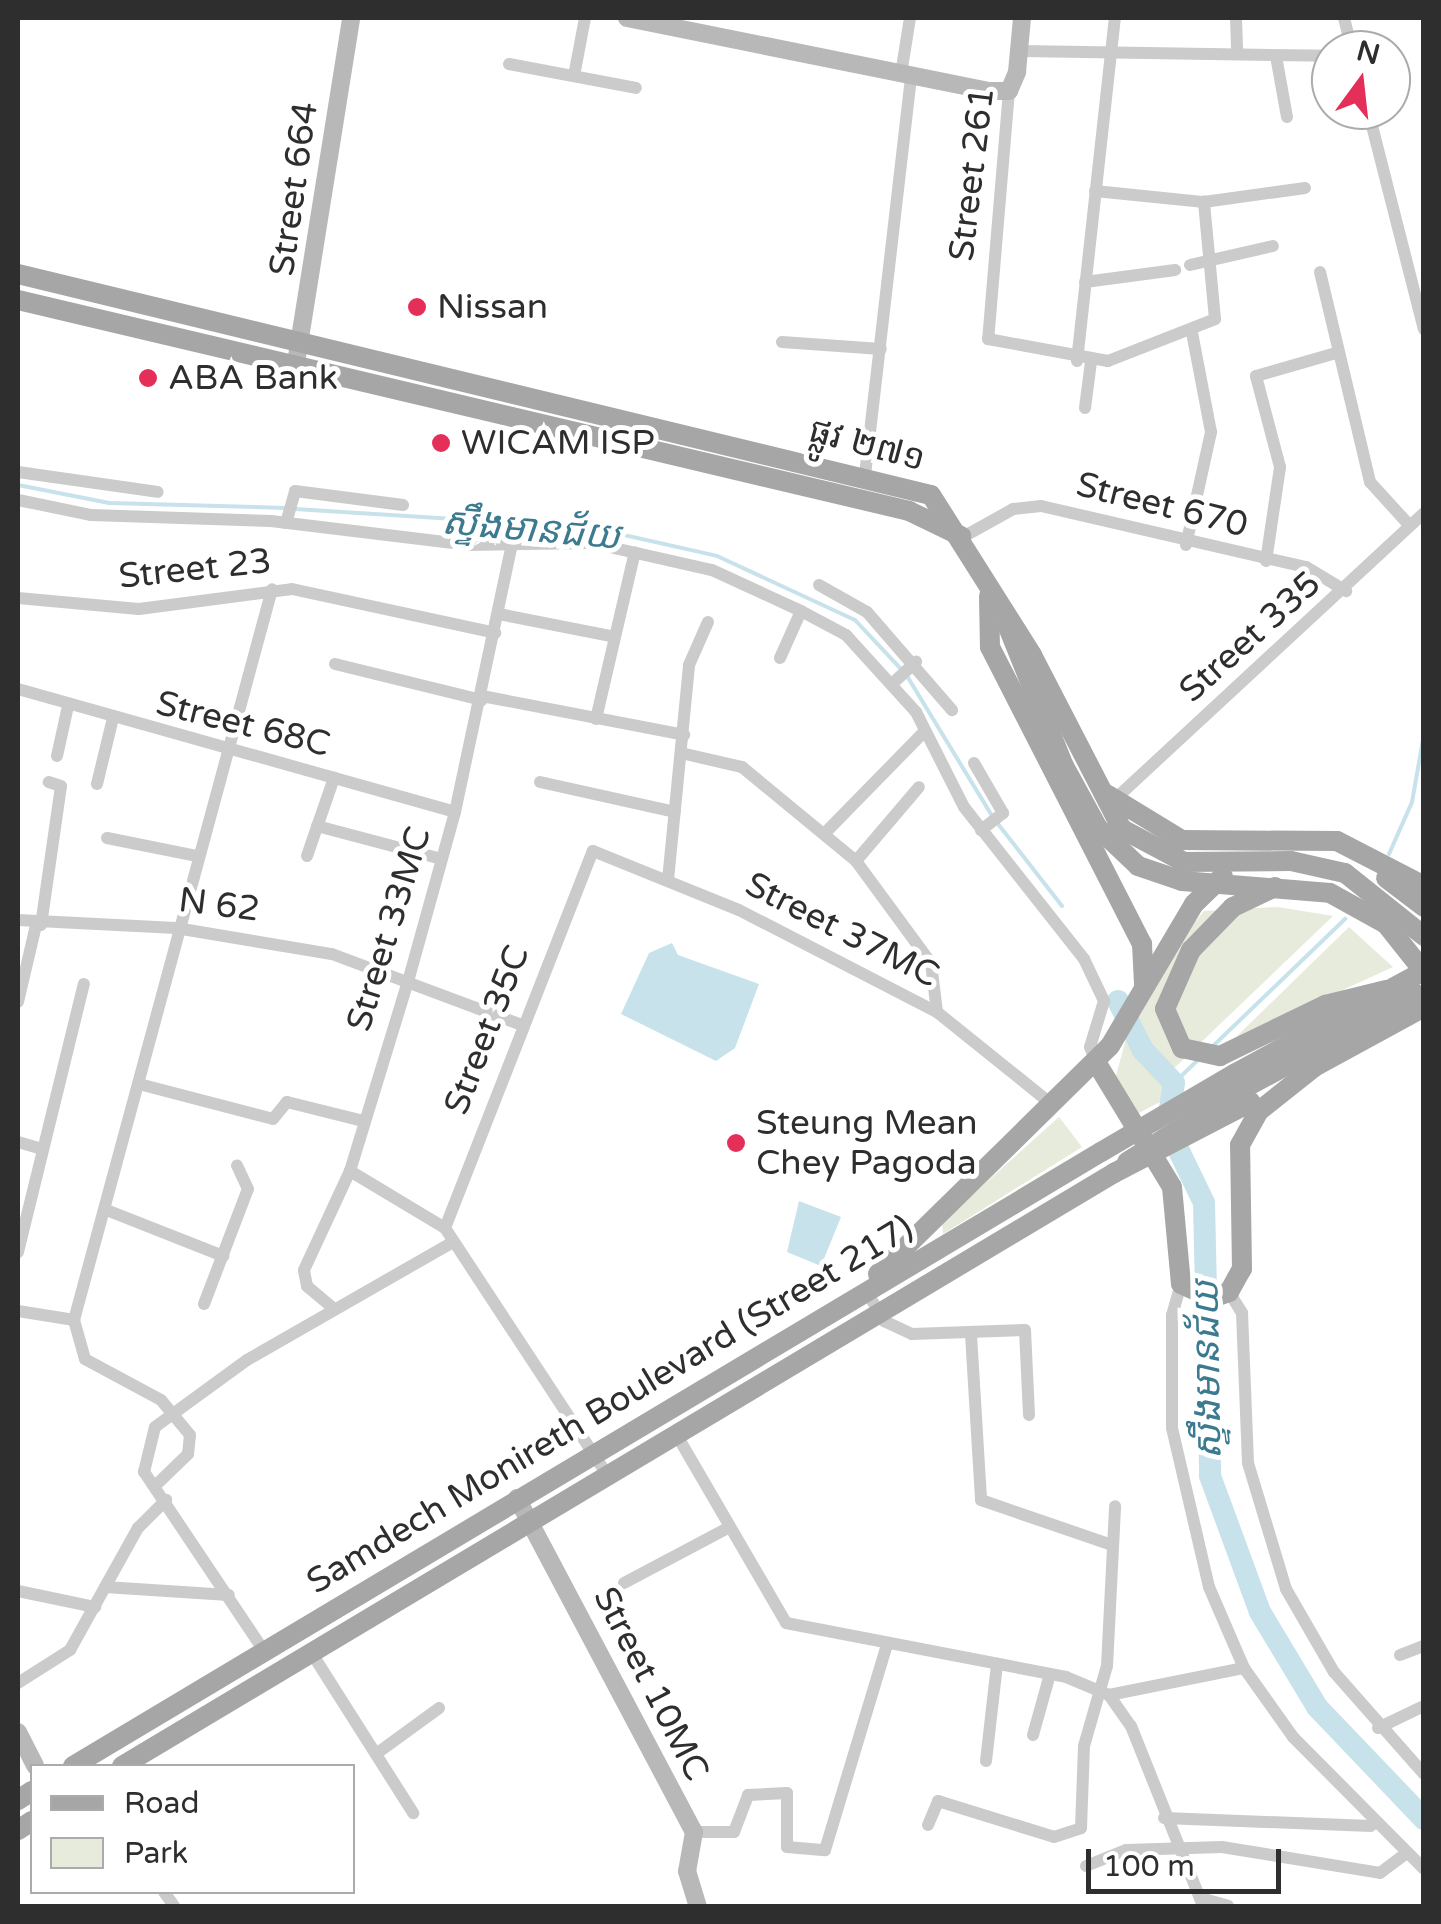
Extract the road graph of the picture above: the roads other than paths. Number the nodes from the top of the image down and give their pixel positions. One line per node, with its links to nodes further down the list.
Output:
1 (351, 18): 34 (street, Street 664)
2 (585, 18): 15 (street)
3 (627, 18): 14 (street)
4 (910, 18): 14 (street)
5 (1022, 18): 8 (street, Street 261)
6 (1115, 18): 10 (street)
7 (1236, 18): 9 (street)
8 (1021, 51): 10 (street); 17 (street, Street 261)
9 (1237, 51): 10 (street); 11 (street)
10 (1112, 56): 21 (street)
11 (1276, 56): 12 (street); 18 (street)
12 (1311, 56)
13 (509, 64): 15 (street)
14 (906, 75): 17 (street); 35 (street)
15 (574, 76): 16 (street)
16 (636, 88)
17 (1009, 90): 37 (street, Street 261)
18 (1287, 117)
19 (1373, 130): 31 (street)
20 (1305, 188): 22 (street)
21 (1095, 190): 22 (street); 29 (street)
22 (1204, 202): 24 (street)
23 (1273, 246): 24 (street)
24 (1213, 262): 25 (street); 32 (street)
25 (1190, 265)
26 (1175, 270): 29 (street)
27 (1320, 272): 36 (street)
28 (18, 274): 34 (main road, ផ្លូវ ២៧១)
29 (1085, 282): 37 (street)
30 (18, 300): 38 (main road, ផ្លូវ ២៧១)
31 (1424, 329)
32 (1192, 332): 37 (street); 51 (street)
33 (782, 342): 35 (street)
34 (301, 344): 38 (street, Street 664); 41 (main road, ផ្លូវ ២៧១)
35 (881, 348): 41 (street)
36 (1339, 352): 48 (street); 53 (street)
37 (1084, 362): 39 (street)
38 (295, 368): 49 (main road, ផ្លូវ ២៧១)
39 (1085, 408)
40 (18, 472): 44 (street)
41 (866, 475): 49 (main road, ផ្លូវ ២៧១)
42 (158, 492): 44 (street)
43 (18, 500): 44 (street)
44 (118, 504): 47 (street)
45 (404, 505): 47 (street)
46 (1424, 513): 48 (street, Street 335)
47 (287, 519): 50 (street)
48 (1410, 526): 57 (street, Street 335)
49 (963, 537): 51 (street, Street 670); 56 (main road)
50 (512, 544): 52 (street); 60 (street, Street 33MC)
51 (1186, 545): 53 (street, Street 670)
52 (635, 552): 59 (street); 64 (street)
53 (1266, 561): 57 (street, Street 670)
54 (818, 585): 67 (street)
55 (272, 588): 58 (street, Street 23); 63 (street, Street 23); 77 (street)
56 (989, 589): 62 (main road); 112 (main road)
57 (1346, 591): 87 (street, Street 335)
58 (18, 598)
59 (800, 611): 65 (street); 68 (street)
60 (499, 614): 63 (street, Street 33MC); 64 (street)
61 (708, 622): 76 (street)
62 (1008, 625): 81 (main road); 101 (main road, bridge)
63 (494, 632): 70 (street, Street 33MC)
64 (610, 636): 73 (street)
65 (780, 658)
66 (335, 664): 70 (street)
67 (913, 665): 68 (street); 72 (street)
68 (895, 681): 75 (street)
69 (18, 690): 71 (street, Street 68C)
70 (482, 698): 73 (street); 88 (street, Street 33MC)
71 (68, 706): 74 (street, Street 68C); 79 (street)
72 (952, 710)
73 (596, 719): 76 (street)
74 (112, 722): 77 (street, Street 68C); 85 (street)
75 (924, 732): 91 (street); 92 (street)
76 (684, 735): 78 (street)
77 (224, 749): 82 (street, Street 68C); 95 (street)
78 (682, 753): 89 (street); 92 (street)
79 (57, 756)
80 (974, 763): 91 (street)
81 (1087, 771): 87 (main road); 94 (main road)
82 (334, 778): 88 (street, Street 68C); 90 (street)
83 (49, 782): 105 (street)
84 (540, 782): 89 (street)
85 (97, 784)
86 (918, 787): 99 (street)
87 (1113, 800): 94 (main road)
88 (456, 812): 98 (street, Street 33MC)
89 (675, 812): 100 (street)
90 (317, 826): 96 (street); 98 (street)
91 (984, 828): 119 (street)
92 (826, 832): 99 (street)
93 (108, 838): 95 (street)
94 (1279, 855): 102 (main road); 103 (main road); 107 (main road); 112 (main road)
95 (196, 856): 106 (street)
96 (306, 856)
97 (588, 856): 100 (street, Street 37MC); 117 (street, Street 35C)
98 (442, 859): 109 (street, Street 33MC)
99 (856, 861): 115 (street)
100 (668, 880): 115 (street, Street 37MC)
101 (1287, 884): 108 (main road, bridge); 111 (main road)
102 (1424, 886)
103 (1424, 907)
104 (18, 920): 105 (street, N 62)
105 (38, 925): 106 (street, N 62); 114 (street)
106 (176, 928): 109 (street, N 62); 121 (street)
107 (1424, 936)
108 (1424, 971): 111 (main road)
109 (408, 978): 117 (street, N 62); 124 (street, Street 33MC)
110 (84, 984): 126 (street)
111 (1386, 990): 122 (main road)
112 (1139, 999): 119 (main road)
113 (1420, 1001): 118 (main road); 122 (main road)
114 (18, 1002)
115 (938, 1012): 123 (street, Street 37MC)
116 (1424, 1024): 118 (main road)
117 (522, 1025): 130 (street, Street 35C)
118 (1389, 1026): 120 (main road)
119 (1103, 1054): 123 (main road); 134 (main road)
120 (1318, 1065): 122 (main road); 136 (main road)
121 (139, 1084): 124 (street); 129 (street)
122 (1243, 1089): 135 (main road, Samdech Monireth Boulevard (Street 217), bridge); 139 (main road, Samdech Monireth Boulevard (Street 217), bridge)
123 (1050, 1102): 135 (main road)
124 (359, 1120): 128 (street, Street 33MC)
125 (18, 1142): 126 (street)
126 (43, 1149): 132 (street)
127 (237, 1165): 133 (street)
128 (350, 1171): 130 (street); 138 (street, Street 33MC)
129 (109, 1212): 133 (street); 141 (street)
130 (445, 1228): 131 (street)
131 (454, 1242): 138 (street); 146 (street)
132 (18, 1252)
133 (222, 1256): 137 (street)
134 (1181, 1284): 136 (main road); 166 (street)
135 (864, 1289): 139 (street); 146 (main road, Samdech Monireth Boulevard (Street 217))
136 (1229, 1292): 172 (street)
137 (204, 1304)
138 (333, 1308): 143 (street)
139 (877, 1310): 142 (street); 145 (main road, Samdech Monireth Boulevard (Street 217))
140 (18, 1311): 141 (street)
141 (74, 1320): 143 (street)
142 (971, 1334): 144 (street); 154 (street)
143 (173, 1410): 148 (street); 148 (street)
144 (1028, 1415)
145 (675, 1432): 147 (main road, Samdech Monireth Boulevard (Street 217)); 153 (street)
146 (593, 1452): 147 (street); 149 (main road, Samdech Monireth Boulevard (Street 217))
147 (606, 1473): 152 (main road, Samdech Monireth Boulevard (Street 217))
148 (156, 1486): 150 (street)
149 (516, 1498): 152 (street, Street 10MC); 162 (main road, Samdech Monireth Boulevard (Street 217))
150 (166, 1500): 156 (street); 158 (street)
151 (1115, 1506): 154 (street)
152 (530, 1520): 163 (main road, Samdech Monireth Boulevard (Street 217)); 185 (street, Street 10MC)
153 (728, 1528): 155 (street); 160 (street)
154 (1109, 1544): 169 (street)
155 (624, 1583)
156 (105, 1587): 158 (street); 159 (street)
157 (18, 1591): 159 (street)
158 (229, 1595): 162 (street)
159 (95, 1607): 168 (street)
160 (887, 1645): 165 (street); 185 (street)
161 (1424, 1646): 164 (street)
162 (264, 1651): 178 (main road, Samdech Monireth Boulevard (Street 217))
163 (311, 1652): 175 (street); 179 (main road, Samdech Monireth Boulevard (Street 217))
164 (1400, 1654)
165 (997, 1664): 167 (street); 176 (street)
166 (1244, 1668): 169 (street); 184 (street)
167 (1050, 1674): 169 (street); 174 (street)
168 (18, 1683)
169 (1104, 1693): 182 (street); 183 (street)
170 (1424, 1706): 172 (street)
171 (439, 1708): 175 (street)
172 (1378, 1728): 180 (street)
173 (18, 1732): 177 (street)
174 (1033, 1735)
175 (376, 1754): 181 (street)
176 (986, 1760)
177 (34, 1764)
178 (83, 1764)
179 (125, 1764)
180 (1424, 1774)
181 (413, 1813)
182 (1164, 1818): 184 (street); 186 (street)
183 (928, 1825)
184 (1371, 1826): 187 (street)
185 (694, 1832): 191 (street, Street 10MC)
186 (1177, 1846): 187 (street); 188 (street); 190 (street)
187 (1405, 1854): 189 (street)
188 (1086, 1866)
189 (1424, 1870)
190 (1203, 1903): 192 (street)
191 (698, 1906)
192 (1228, 1906)

